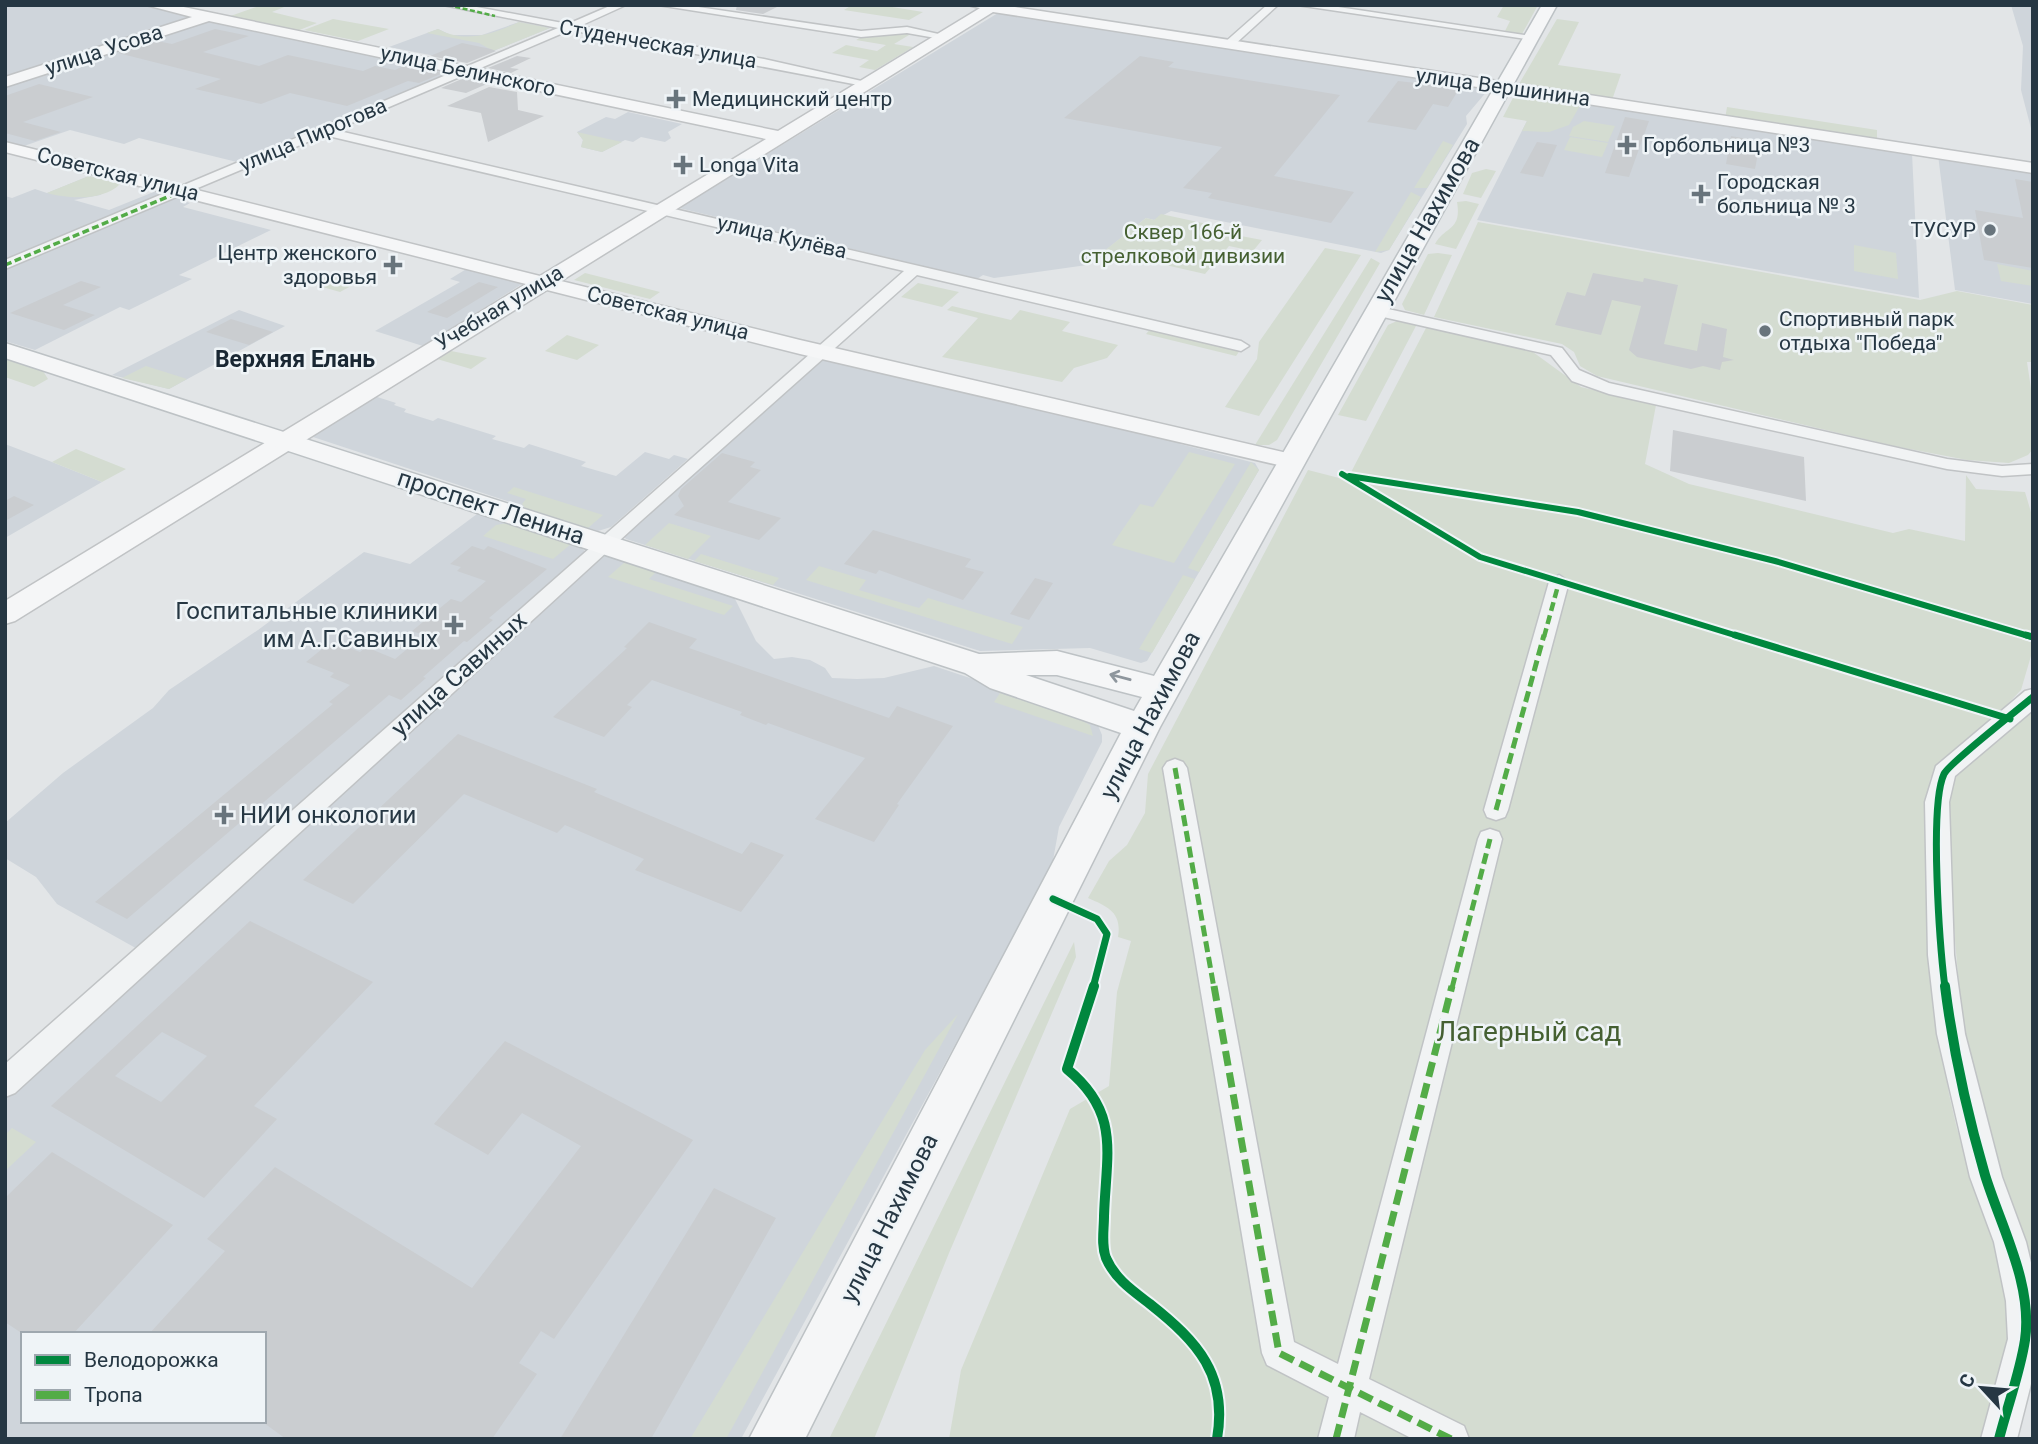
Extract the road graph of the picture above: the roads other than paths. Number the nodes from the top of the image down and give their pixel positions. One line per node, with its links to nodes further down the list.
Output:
1 (153, 5): 11 (street, улица Белинского)
2 (448, 5): 12 (street, Студенческая улица)
3 (621, 5): 12 (street, улица Пирогова)
4 (663, 5): 13 (street)
5 (973, 5): 10 (street, улица Вершинина)
6 (1273, 5): 15 (street)
7 (1302, 5): 14 (street)
8 (1550, 5): 14 (main road, улица Нахимова)
9 (238, 7): 11 (street, улица Усова)
10 (993, 7): 13 (street, Учебная улица); 15 (street, улица Вершинина)
11 (206, 17): 16 (street, улица Белинского); 17 (street, улица Усова)
12 (565, 28): 16 (street, улица Пирогова); 18 (street, Студенческая улица)
13 (947, 37): 18 (street, Учебная улица)
14 (1532, 37): 19 (main road, улица Нахимова)
15 (1228, 45): 19 (street, улица Вершинина)
16 (466, 71): 20 (street, улица Пирогова); 21 (street, улица Белинского)
17 (5, 82)
18 (869, 84): 21 (street, Учебная улица)
19 (1503, 87): 23 (street, улица Вершинина); 29 (main road, улица Нахимова)
20 (323, 131): 24 (street, улица Пирогова); 25 (street, улица Кулёва)
21 (782, 137): 25 (street, Учебная улица)
22 (5, 146): 24 (street, Советская улица)
23 (2033, 168)
24 (184, 190): 26 (street, улица Пирогова); 28 (street, Советская улица)
25 (661, 210): 27 (street, улица Кулёва); 28 (street, Учебная улица)
26 (5, 265)
27 (915, 269): 30 (street, улица Кулёва); 32 (street, улица Савиных)
28 (543, 281): 32 (street, Советская улица); 33 (street, Учебная улица)
29 (1374, 311): 34 (main road, улица Нахимова); 35 (street)
30 (1241, 346)
31 (6, 351): 33 (main road, проспект Ленина)
32 (821, 352): 34 (street, Советская улица); 36 (street, улица Савиных)
33 (285, 440): 36 (main road, проспект Ленина); 38 (street, Учебная улица)
34 (1291, 461): 43 (main road, улица Нахимова)
35 (2033, 469)
36 (604, 543): 39 (main road, проспект Ленина); 47 (street, улица Савиных)
37 (1559, 582): 45 (street)
38 (5, 614)
39 (977, 665): 40 (main road, проспект Ленина); 42 (main road, проспект Ленина)
40 (1077, 666): 42 (main road); 43 (main road, проспект Ленина, one-way to 40)
41 (2033, 697): 52 (street)
42 (1060, 699): 43 (main road, проспект Ленина)
43 (1152, 709): 49 (main road, улица Нахимова)
44 (1175, 768): 48 (street)
45 (1496, 810)
46 (1490, 839): 48 (street)
47 (5, 1083)
48 (1350, 1388): 50 (street); 51 (street)
49 (776, 1439)
50 (1336, 1439)
51 (1451, 1439)
52 (1999, 1439)

